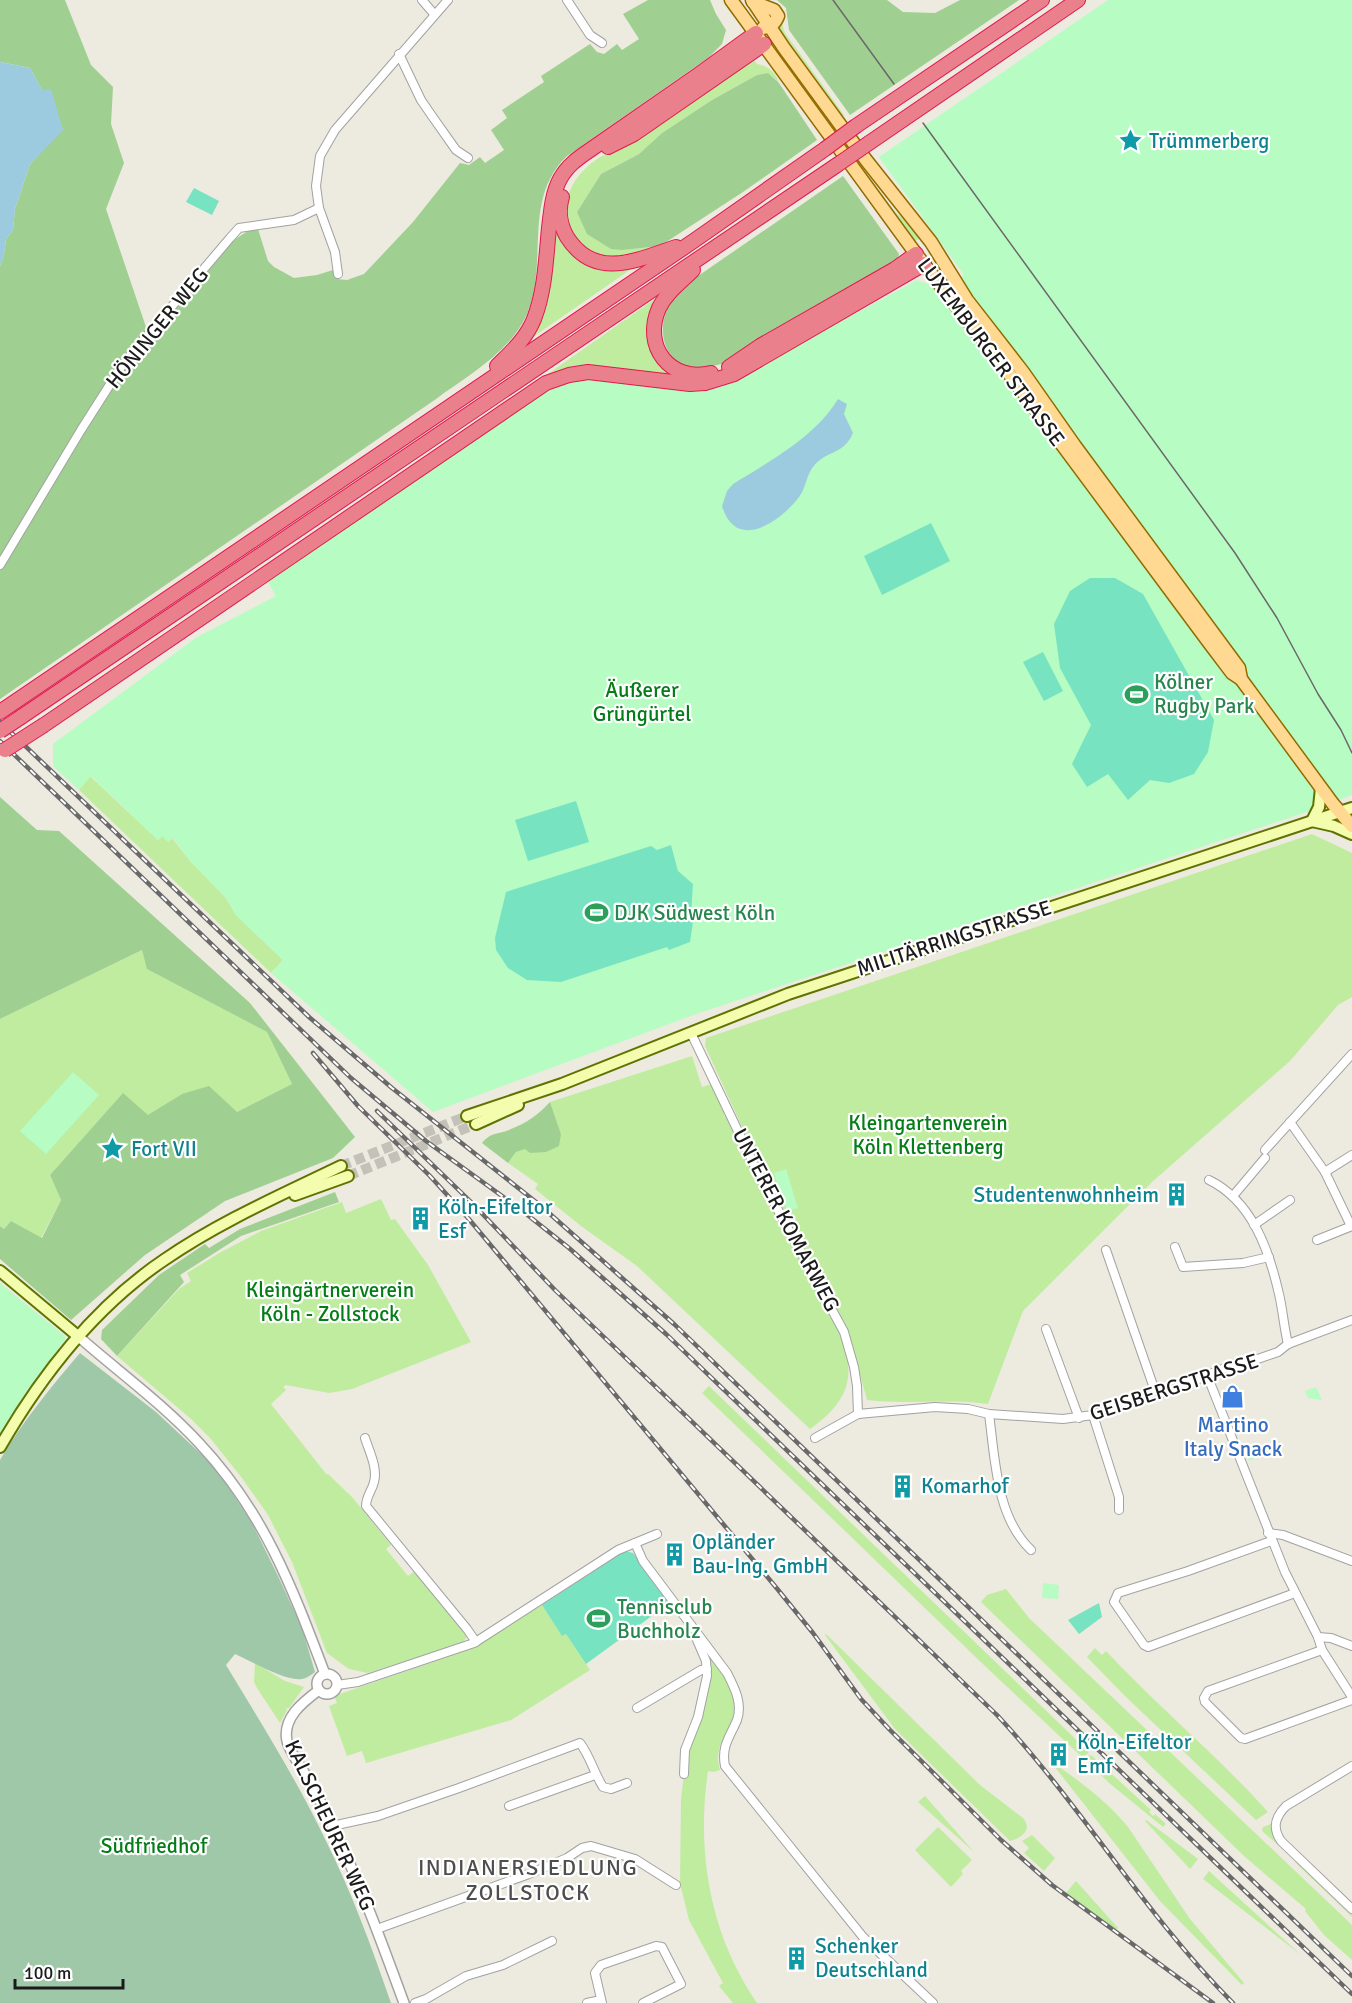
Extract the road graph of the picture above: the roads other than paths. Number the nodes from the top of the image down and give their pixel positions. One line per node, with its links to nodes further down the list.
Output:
1 (422, 0): 8 (street)
2 (448, 0): 8 (street)
3 (567, 0): 10 (street)
4 (731, 0): 9 (main road, LUXEMBURGER STRASSE)
5 (1042, 0): 14 (highway, bridge)
6 (1078, 0): 15 (highway, bridge)
7 (752, 1): 9 (main road, LUXEMBURGER STRASSE)
8 (434, 14): 11 (street)
9 (765, 35): 14 (highway); 16 (main road, LUXEMBURGER STRASSE); 17 (main road, LUXEMBURGER STRASSE); 20 (highway)
10 (602, 43)
11 (399, 54): 12 (street); 13 (street)
12 (468, 158)
13 (319, 208): 19 (street); 22 (street, HÖNINGER WEG)
14 (695, 240): 20 (highway)
15 (723, 242): 17 (highway); 21 (highway)
16 (931, 242): 17 (main road); 18 (main road, LUXEMBURGER STRASSE)
17 (923, 258): 18 (main road); 23 (highway); 24 (main road, LUXEMBURGER STRASSE)
18 (945, 266): 24 (main road, LUXEMBURGER STRASSE)
19 (338, 274)
20 (474, 389): 25 (highway)
21 (356, 491): 23 (highway); 26 (highway, bridge)
22 (0, 565)
23 (240, 591): 27 (highway, bridge)
24 (1241, 679): 28 (main road, LUXEMBURGER STRASSE)
25 (0, 712)
26 (0, 731)
27 (2, 753)
28 (1321, 788): 30 (main road, LUXEMBURGER STRASSE); 31 (main road)
29 (1352, 808): 30 (main road, MILITÄRRINGSTRASSE)
30 (1339, 812): 31 (main road, MILITÄRRINGSTRASSE); 32 (main road, LUXEMBURGER STRASSE)
31 (1312, 821): 33 (main road); 34 (main road, MILITÄRRINGSTRASSE)
32 (1352, 826)
33 (1352, 834)
34 (691, 1034): 36 (main road, MILITÄRRINGSTRASSE); 62 (street, UNTERER KOMARWEG)
35 (1352, 1054): 38 (street)
36 (562, 1084): 37 (main road, MILITÄRRINGSTRASSE); 39 (main road, MILITÄRRINGSTRASSE)
37 (466, 1116)
38 (1290, 1122): 42 (street); 45 (street)
39 (476, 1124)
40 (1352, 1155): 42 (street)
41 (340, 1166): 47 (main road)
42 (1325, 1172): 49 (street)
43 (348, 1176): 47 (main road)
44 (1209, 1180): 45 (street)
45 (1233, 1196): 48 (street)
46 (1290, 1200): 48 (street)
47 (238, 1216): 58 (main road)
48 (1254, 1225): 53 (street)
49 (1351, 1226): 50 (street)
50 (1317, 1240)
51 (1175, 1247): 53 (street)
52 (1106, 1250): 61 (street)
53 (1269, 1257): 59 (street)
54 (0, 1270): 58 (main road)
55 (1350, 1321): 57 (street); 59 (street, GEISBERGSTRASSE)
56 (1046, 1329): 65 (street)
57 (1352, 1331)
58 (79, 1337): 68 (main road); 82 (street)
59 (1288, 1344): 60 (street, GEISBERGSTRASSE)
60 (1207, 1375): 61 (street, GEISBERGSTRASSE); 71 (street)
61 (1155, 1391): 64 (street, GEISBERGSTRASSE)
62 (858, 1414): 63 (street, GEISBERGSTRASSE); 67 (street)
63 (990, 1414): 65 (street, GEISBERGSTRASSE); 73 (street)
64 (1093, 1415): 65 (street, GEISBERGSTRASSE); 69 (street)
65 (1079, 1418)
66 (365, 1438): 78 (street)
67 (815, 1438)
68 (0, 1447)
69 (1119, 1510)
70 (657, 1534): 72 (street)
71 (1270, 1537): 74 (street); 75 (street); 75 (street)
72 (634, 1543): 76 (street); 78 (street)
73 (1031, 1550)
74 (1352, 1561)
75 (1295, 1593): 77 (street)
76 (699, 1637): 81 (street); 102 (street)
77 (1318, 1637): 79 (street); 80 (street)
78 (476, 1642): 83 (street)
79 (1352, 1646)
80 (1322, 1650): 85 (street); 85 (street)
81 (707, 1669): 86 (street); 88 (street)
82 (325, 1674): 83 (street); 84 (street)
83 (338, 1685): 84 (street)
84 (319, 1690): 92 (street, KALSCHEURER WEG)
85 (1352, 1699)
86 (637, 1708)
87 (1352, 1766): 94 (street)
88 (684, 1774)
89 (595, 1775): 90 (street); 91 (street); 92 (street)
90 (627, 1783)
91 (509, 1806)
92 (332, 1826): 95 (street, KALSCHEURER WEG)
93 (676, 1885): 95 (street)
94 (1352, 1909)
95 (377, 1929): 98 (street, KALSCHEURER WEG)
96 (552, 1941): 99 (street)
97 (602, 2001): 100 (street); 101 (street)
98 (404, 2003)
99 (415, 2003)
100 (587, 2003)
101 (643, 2003)
102 (933, 2003)

